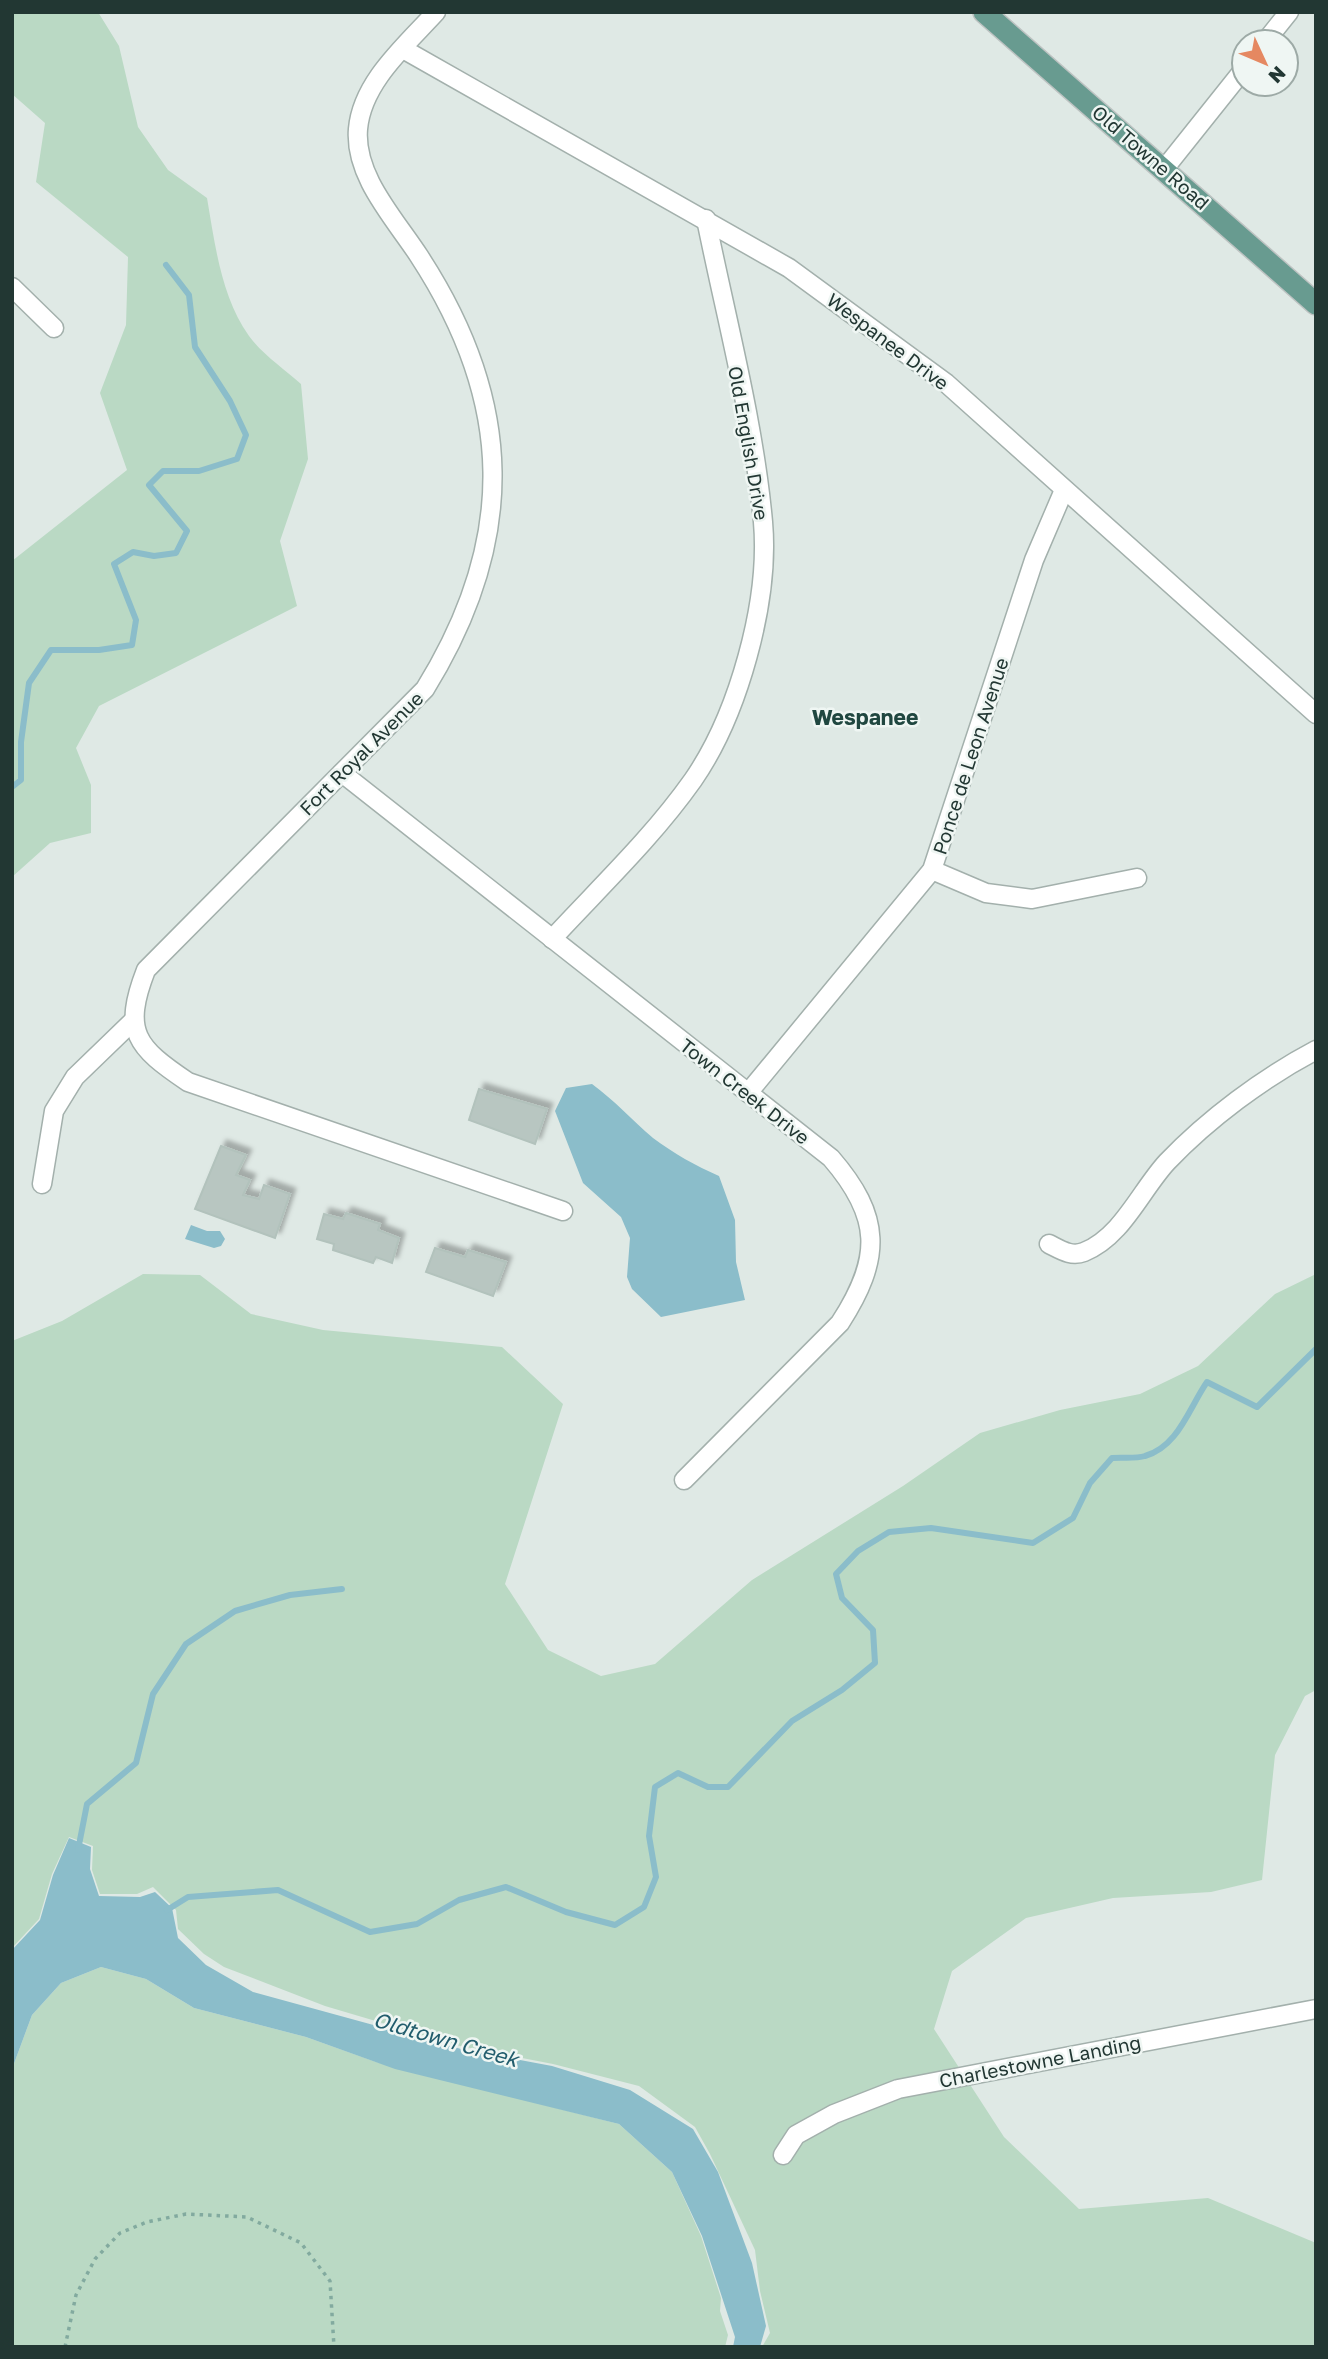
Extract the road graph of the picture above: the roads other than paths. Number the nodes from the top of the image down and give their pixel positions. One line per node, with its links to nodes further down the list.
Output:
1 (436, 12): 5 (street, Fort Royal Avenue)
2 (984, 12): 7 (main road, Old Towne Road)
3 (1289, 12): 4 (street)
4 (1276, 28)
5 (403, 49): 8 (street, Wespanee Drive); 14 (street, Fort Royal Avenue)
6 (1230, 87): 7 (street)
7 (1165, 168): 10 (main road, Old Towne Road)
8 (706, 219): 12 (street, Wespanee Drive); 17 (street, Old English Drive)
9 (12, 287): 11 (street)
10 (1316, 304)
11 (54, 328)
12 (1064, 490): 13 (street, Wespanee Drive); 15 (street, Ponce de Leon Avenue)
13 (1316, 714)
14 (342, 773): 17 (street, Town Creek Drive); 18 (street, Fort Royal Avenue)
15 (932, 870): 16 (street); 20 (street, Ponce de Leon Avenue)
16 (1137, 878)
17 (552, 939): 20 (street, Town Creek Drive)
18 (134, 1020): 21 (street); 22 (street)
19 (1316, 1050): 23 (street)
20 (748, 1093): 24 (street, Town Creek Drive)
21 (41, 1184)
22 (563, 1211)
23 (1049, 1244)
24 (684, 1480)
25 (1316, 2009): 26 (street, Charlestowne Landing)
26 (783, 2155)

